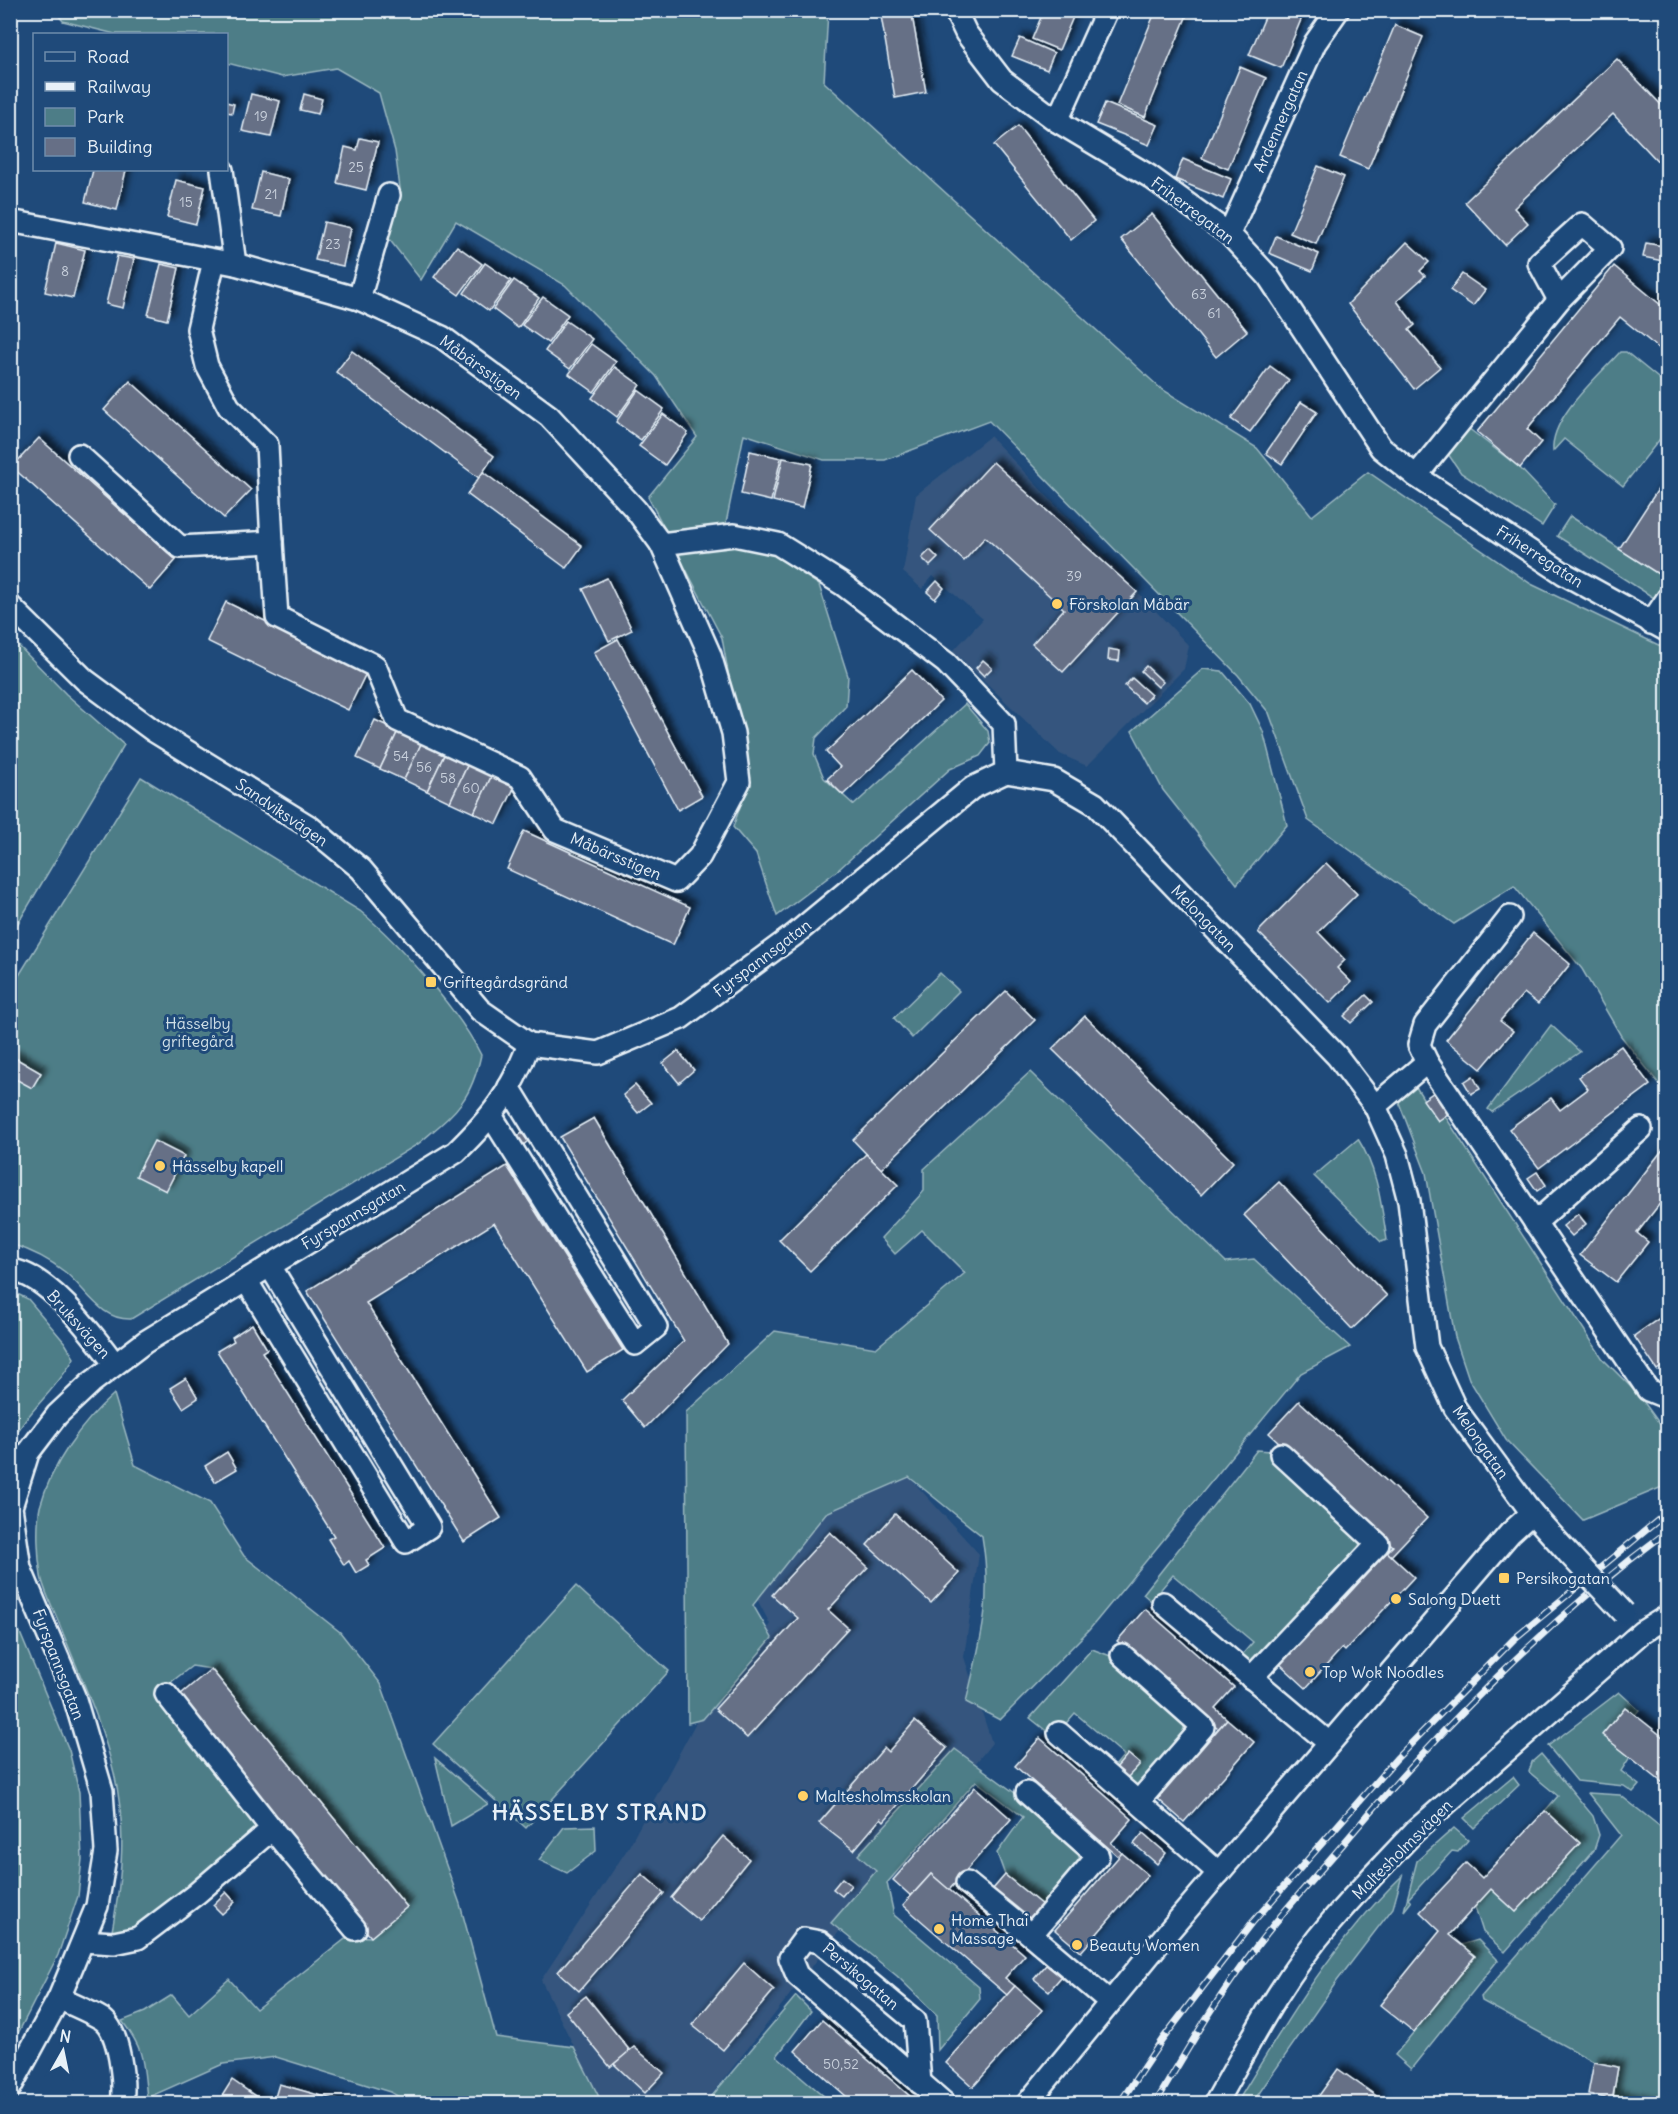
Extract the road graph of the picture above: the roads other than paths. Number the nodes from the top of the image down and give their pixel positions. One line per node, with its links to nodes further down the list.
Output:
1 (955, 10): 4 (street, Friherregatan)
2 (1107, 10): 4 (street)
3 (1338, 10): 8 (street, Ardennergatan)
4 (1058, 120): 8 (street, Friherregatan)
5 (222, 171): 9 (street)
6 (390, 195): 10 (street)
7 (10, 221): 9 (street, Måbärsstigen)
8 (1229, 234): 13 (street, Friherregatan)
9 (225, 262): 10 (street, Måbärsstigen); 14 (street, Måbärsstigen)
10 (359, 299): 15 (street, Måbärsstigen)
11 (1559, 300): 13 (street)
12 (79, 455): 14 (street)
13 (1416, 476): 18 (street, Friherregatan)
14 (273, 542): 15 (street, Måbärsstigen)
15 (661, 544): 19 (street)
16 (1668, 598): 18 (street)
17 (10, 606): 21 (street, Sandviksvägen)
18 (1659, 627)
19 (1006, 772): 21 (street, Fyrspannsgatan); 24 (street, Melongatan)
20 (1510, 917): 22 (street)
21 (529, 1044): 23 (street, Fyrspannsgatan)
22 (1427, 1062): 24 (street); 27 (street)
23 (509, 1088): 25 (street, Fyrspannsgatan); 25 (street)
24 (1375, 1106): 34 (street, Melongatan)
25 (492, 1117): 28 (street, Fyrspannsgatan)
26 (1641, 1130): 27 (street)
27 (1535, 1223): 32 (street)
28 (270, 1266): 30 (street, Fyrspannsgatan); 30 (street)
29 (10, 1270): 31 (street, Bruksvägen)
30 (246, 1280): 31 (street, Fyrspannsgatan)
31 (114, 1363): 50 (street, Fyrspannsgatan)
32 (1668, 1398)
33 (1281, 1454): 39 (street)
34 (1532, 1513): 37 (street, Melongatan, bridge); 42 (street)
35 (1163, 1603): 39 (street)
36 (1668, 1616): 37 (street, Maltesholmsvägen)
37 (1642, 1632): 58 (street, Maltesholmsvägen)
38 (1122, 1655): 44 (street)
39 (1251, 1678): 42 (street)
40 (166, 1694): 45 (street)
41 (1059, 1733): 44 (street)
42 (1329, 1743): 46 (street)
43 (1027, 1793): 49 (street)
44 (1138, 1802): 46 (street)
45 (272, 1829): 48 (street); 50 (street)
46 (1219, 1873): 52 (street)
47 (967, 1883): 49 (street)
48 (355, 1929)
49 (1031, 1935): 52 (street)
50 (83, 1941): 51 (street, Fyrspannsgatan)
51 (59, 1998): 54 (street, Fyrspannsgatan); 55 (street)
52 (1110, 2002): 57 (street)
53 (920, 2083): 53 (street, Persikogatan); 56 (street, Persikogatan)
54 (10, 2088)
55 (122, 2103)
56 (945, 2103)
57 (1027, 2103)
58 (1215, 2103)

